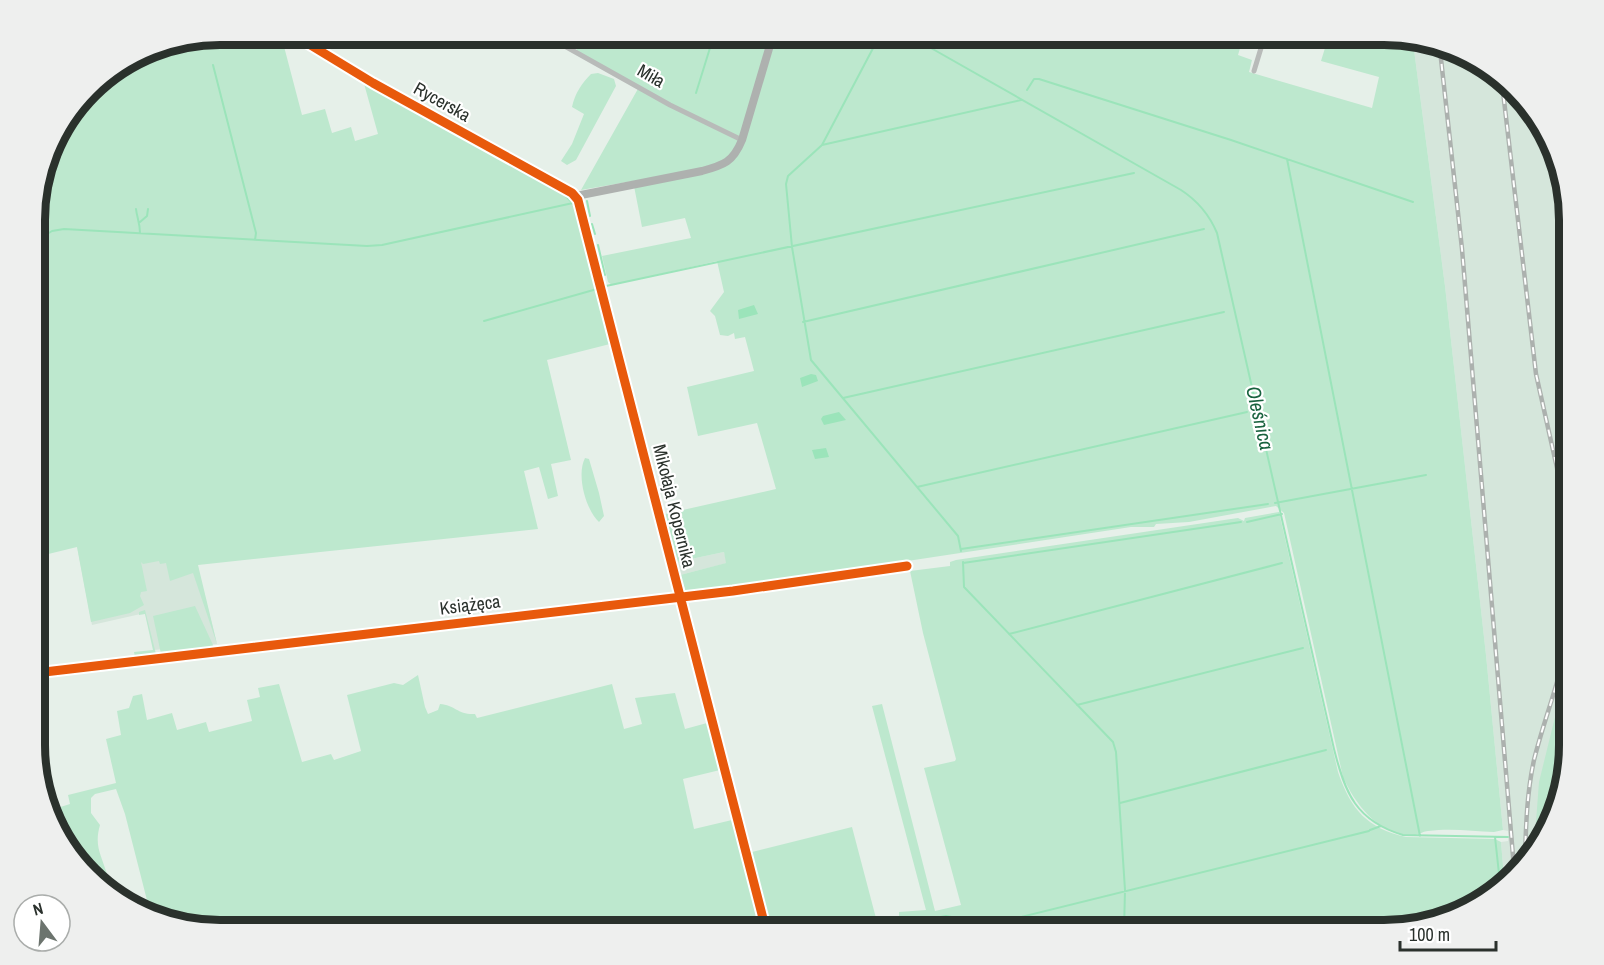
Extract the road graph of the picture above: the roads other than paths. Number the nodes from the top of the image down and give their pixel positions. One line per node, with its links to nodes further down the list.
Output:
1 (312, 45): 7 (street, Rycerska)
2 (564, 45): 6 (street, Miła)
3 (770, 45): 6 (street)
4 (1262, 45): 5 (street)
5 (1254, 71)
6 (742, 141): 7 (street)
7 (576, 196): 9 (street, Mikołaja Kopernika)
8 (907, 566): 9 (street, Książęca)
9 (681, 597): 10 (street, Książęca); 11 (street, Mikołaja Kopernika)
10 (45, 672)
11 (763, 920)

